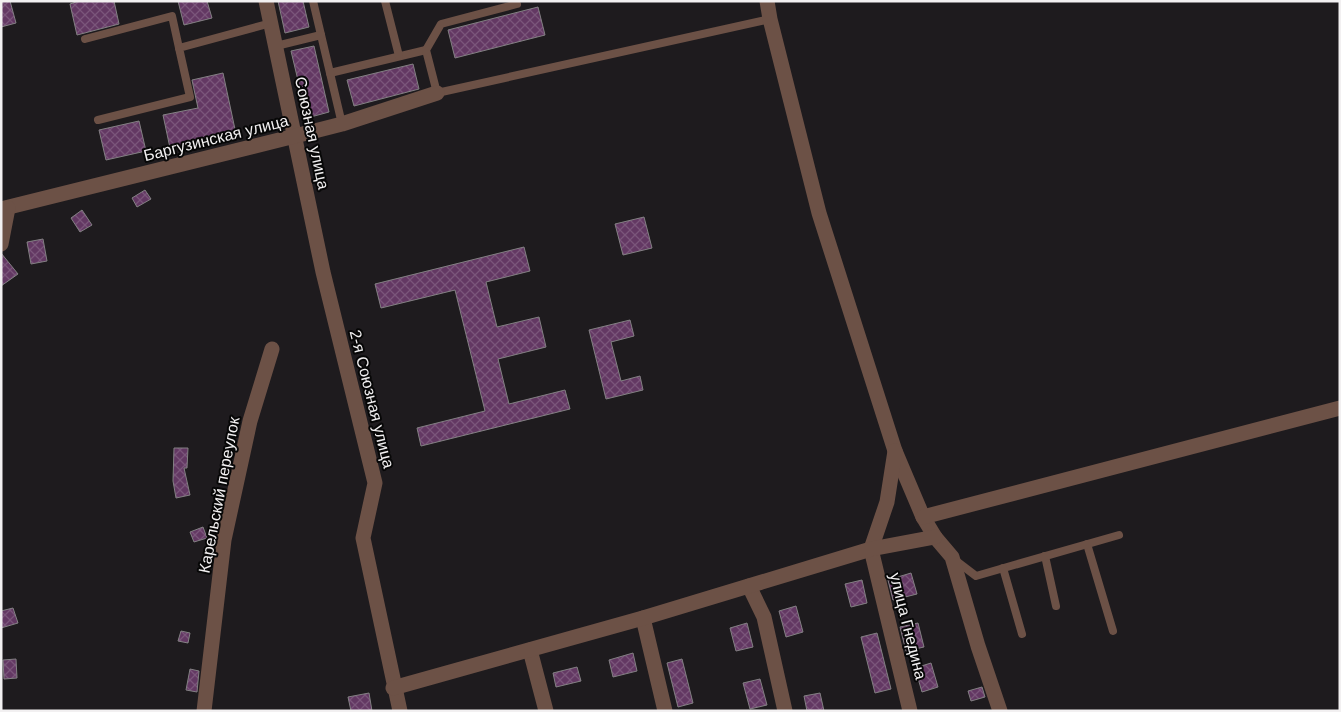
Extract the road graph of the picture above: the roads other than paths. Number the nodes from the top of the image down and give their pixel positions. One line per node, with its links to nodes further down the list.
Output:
1 (266, 1): 7 (street, Союзная улица)
2 (313, 1): 8 (lane)
3 (385, 1): 13 (lane)
4 (767, 1): 6 (street)
5 (517, 4): 12 (lane)
6 (770, 19): 15 (lane); 24 (street)
7 (271, 23): 10 (street, Союзная улица); 11 (lane)
8 (321, 35): 10 (lane); 14 (lane)
9 (85, 39): 11 (lane)
10 (276, 46): 18 (street, Союзная улица)
11 (180, 48): 16 (lane)
12 (426, 50): 13 (lane); 15 (lane)
13 (399, 56): 14 (lane)
14 (330, 73): 17 (lane)
15 (437, 93): 17 (street, Баргузинская улица)
16 (98, 120)
17 (342, 124): 18 (street, Баргузинская улица)
18 (295, 136): 19 (street, Баргузинская улица); 21 (street, Союзная улица)
19 (4, 208): 20 (street)
20 (1, 244)
21 (323, 272): 39 (street, 2-я Союзная улица)
22 (272, 349): 40 (street, Карельский переулок)
23 (1340, 408): 25 (street)
24 (895, 451): 25 (street); 29 (street)
25 (923, 517): 27 (street)
26 (1119, 535): 28 (lane)
27 (935, 538): 29 (street); 31 (street)
28 (1087, 544): 30 (lane); 36 (lane)
29 (871, 549): 33 (street); 45 (street, улица Гнедина)
30 (1045, 556): 32 (lane); 34 (lane)
31 (952, 557): 32 (lane); 46 (street)
32 (1003, 568): 37 (lane)
33 (749, 586): 35 (street); 44 (street)
34 (1056, 606)
35 (643, 618): 38 (street); 43 (street)
36 (1113, 631)
37 (1022, 634)
38 (530, 650): 39 (street); 42 (street)
39 (394, 688): 41 (street, 2-я Союзная улица)
40 (204, 711)
41 (400, 711)
42 (546, 711)
43 (665, 711)
44 (785, 711)
45 (910, 711)
46 (1000, 711)

